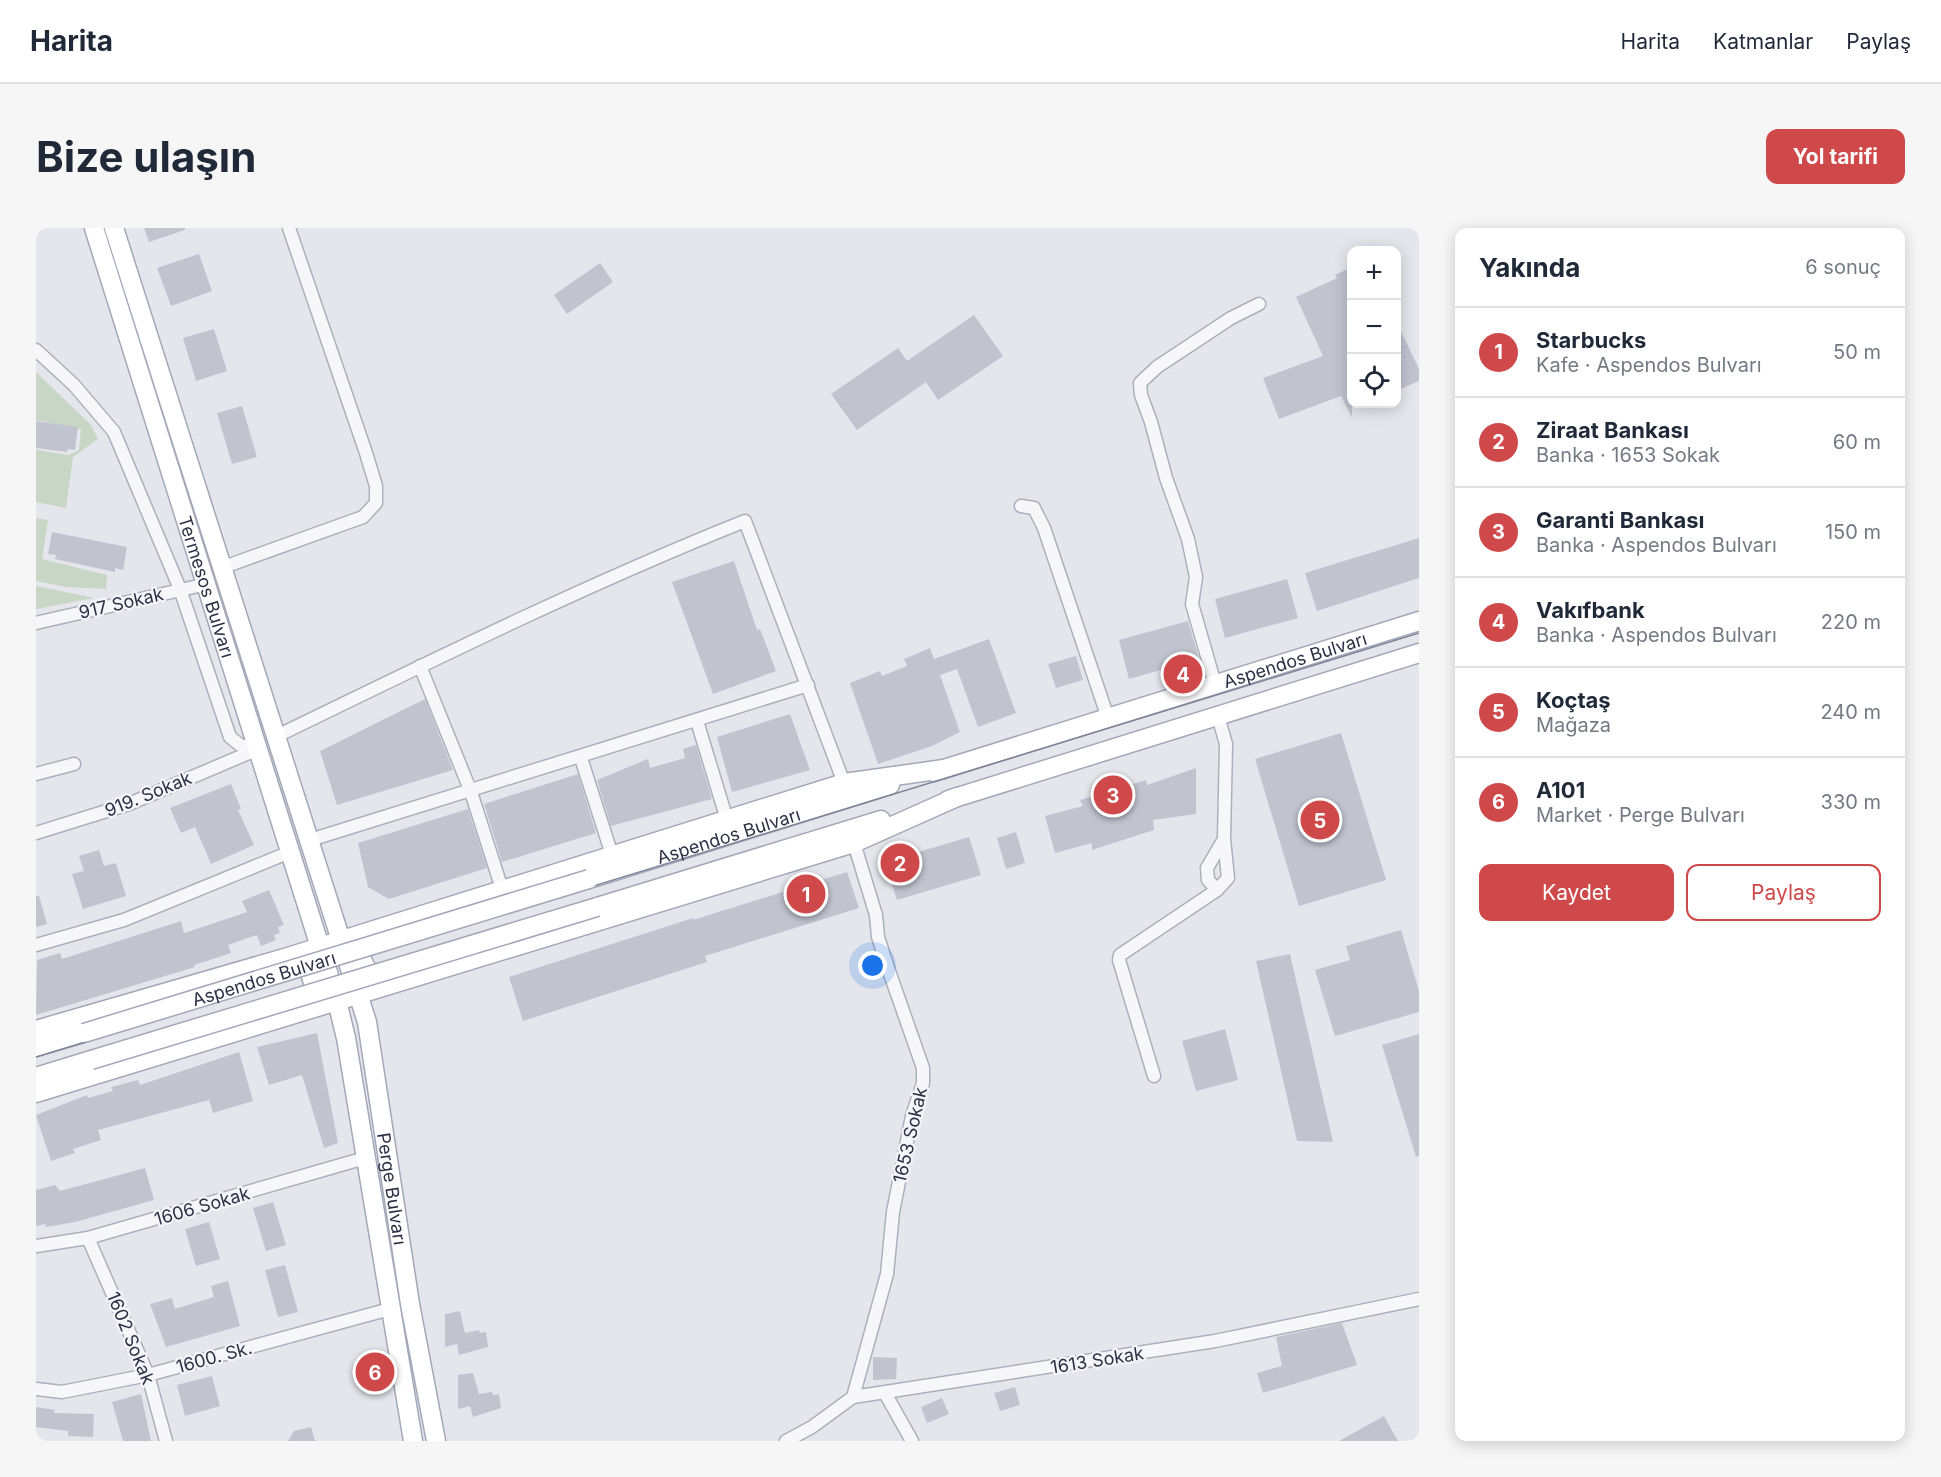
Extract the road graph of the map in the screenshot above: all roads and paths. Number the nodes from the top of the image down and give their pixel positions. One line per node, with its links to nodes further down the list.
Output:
1 (94, 228): 8 (main road, Termesos Bulvarı)
2 (114, 228): 7 (main road, Termesos Bulvarı)
3 (289, 228): 7 (street)
4 (1259, 304): 14 (street)
5 (36, 350): 9 (street)
6 (1021, 507): 17 (street)
7 (224, 567): 19 (main road, Termesos Bulvarı)
8 (207, 584): 9 (street, 917 Sokak); 20 (main road, Termesos Bulvarı)
9 (180, 589): 11 (street, 917 Sokak); 20 (street)
10 (1419, 621): 14 (main road, Aspendos Bulvarı)
11 (36, 623)
12 (1419, 653): 16 (main road, Aspendos Bulvarı)
13 (420, 666): 15 (street); 19 (street); 26 (street)
14 (1215, 684): 17 (main road, Aspendos Bulvarı)
15 (808, 685): 18 (street); 25 (street)
16 (1218, 716): 27 (main road, Aspendos Bulvarı); 30 (street)
17 (1108, 718): 23 (main road, Aspendos Bulvarı)
18 (697, 721): 21 (street); 28 (street)
19 (277, 736): 31 (main road, Termesos Bulvarı)
20 (258, 749): 29 (street, 919. Sokak); 33 (main road, Termesos Bulvarı)
21 (581, 758): 26 (street); 34 (street)
22 (74, 764): 24 (street)
23 (944, 769): 25 (main road); 47 (main road, Aspendos Bulvarı, bridge)
24 (36, 774)
25 (844, 783): 28 (main road)
26 (471, 792): 31 (street); 35 (street)
27 (957, 797): 32 (main road); 49 (main road, Aspendos Bulvarı, bridge)
28 (727, 820): 34 (main road)
29 (36, 833)
30 (1224, 839): 36 (street); 36 (street)
31 (310, 840): 38 (main road, Termesos Bulvarı)
32 (854, 843): 42 (main road); 59 (street, 1653 Sokak)
33 (290, 852): 39 (street); 40 (main road, Termesos Bulvarı)
34 (612, 855): 35 (main road)
35 (502, 889): 37 (main road)
36 (1217, 890): 48 (street)
37 (372, 929): 38 (main road); 42 (main road)
38 (342, 939): 40 (main road); 43 (main road, Perge Bulvarı)
39 (36, 945)
40 (320, 946): 41 (main road); 44 (main road, Perge Bulvarı)
41 (288, 957): 45 (main road); 46 (main road)
42 (394, 984): 43 (main road)
43 (359, 994): 44 (main road); 62 (main road, Perge Bulvarı)
44 (337, 1001): 45 (main road); 51 (main road, Perge Bulvarı)
45 (300, 1013): 50 (main road)
46 (36, 1030)
47 (36, 1047)
48 (1154, 1076)
49 (36, 1077)
50 (36, 1093)
51 (365, 1158): 52 (street, 1606 Sokak); 55 (main road, Perge Bulvarı)
52 (88, 1238): 53 (street, 1606 Sokak); 56 (street, 1602 Sokak)
53 (36, 1246)
54 (1419, 1299): 58 (street, 1613 Sokak)
55 (390, 1309): 56 (street, 1600. Sk.); 61 (main road, Perge Bulvarı)
56 (148, 1375): 57 (street, 1600. Sk.); 60 (street, 1602 Sokak)
57 (36, 1389)
58 (885, 1393): 59 (street, 1613 Sokak); 64 (street)
59 (853, 1397): 63 (street, 1613 Sokak)
60 (166, 1441)
61 (413, 1441)
62 (436, 1441)
63 (786, 1441)
64 (912, 1441)

